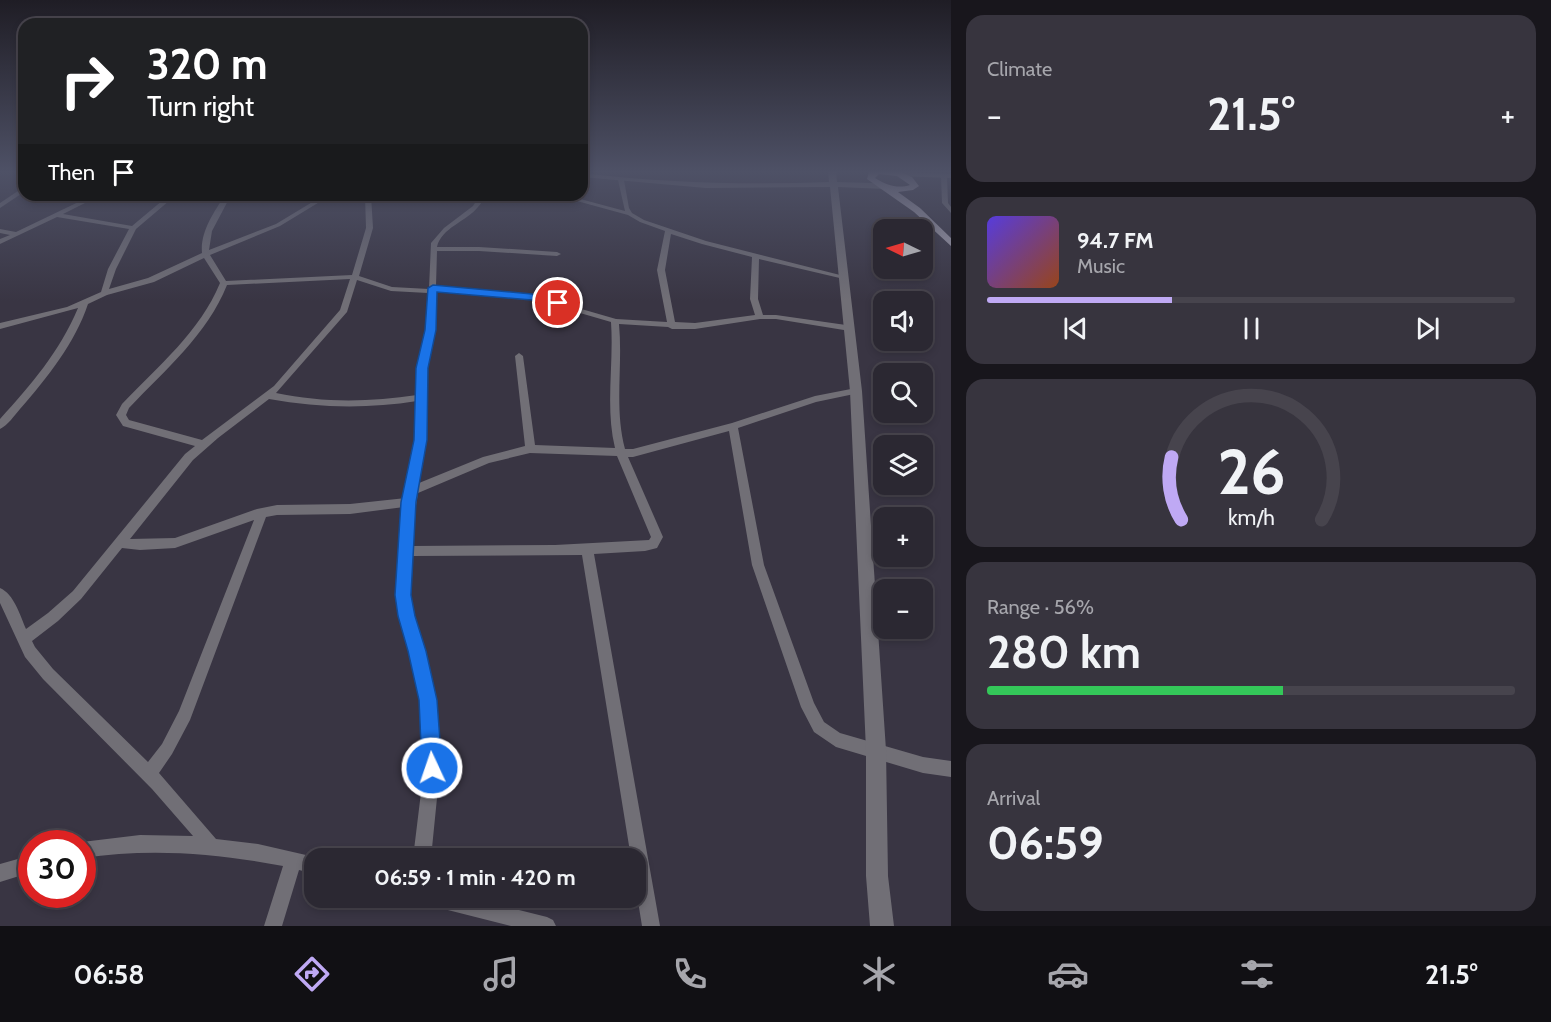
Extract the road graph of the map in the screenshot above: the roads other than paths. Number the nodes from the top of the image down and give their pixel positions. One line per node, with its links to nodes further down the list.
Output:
1 (150, 214): 11 (street)
2 (218, 214): 19 (street)
3 (296, 214): 19 (street)
4 (368, 214): 22 (street)
5 (466, 214): 18 (street)
6 (630, 214): 14 (street)
7 (837, 214): 23 (street)
8 (921, 214): 17 (main road)
9 (936, 214): 12 (main road)
10 (57, 215): 11 (street); 15 (street)
11 (133, 228): 26 (street)
12 (951, 229)
13 (0, 231): 15 (street)
14 (668, 231): 21 (street); 31 (street)
15 (16, 234): 16 (street)
16 (0, 242)
17 (951, 243)
18 (434, 249): 20 (street); 25 (street)
19 (206, 254): 24 (street); 26 (street)
20 (557, 254)
21 (756, 256): 23 (street); 28 (street)
22 (355, 277): 24 (street); 25 (street); 35 (street)
23 (844, 277): 32 (street)
24 (224, 284): 39 (street)
25 (432, 290): 29 (street); 36 (street)
26 (104, 293): 27 (street)
27 (84, 304): 30 (street); 37 (street)
28 (760, 317): 31 (street); 32 (street)
29 (615, 321): 31 (street); 41 (street)
30 (0, 326)
31 (672, 326)
32 (850, 328): 34 (street)
33 (519, 356): 40 (street)
34 (856, 391): 38 (street); 49 (street)
35 (268, 395): 36 (street); 39 (street)
36 (423, 397): 42 (street)
37 (0, 425)
38 (733, 426): 41 (street); 49 (street)
39 (202, 444): 44 (street)
40 (530, 449): 41 (street); 42 (street)
41 (621, 454): 46 (street)
42 (410, 497): 43 (street); 45 (street)
43 (262, 513): 44 (street); 51 (street)
44 (118, 543): 48 (street)
45 (405, 551): 46 (street); 54 (street)
46 (587, 551): 62 (street)
47 (2, 601): 48 (street)
48 (23, 639): 51 (street)
49 (876, 750): 50 (street); 63 (street)
50 (951, 769)
51 (148, 774): 52 (street)
52 (210, 844): 53 (street); 55 (street)
53 (96, 847)
54 (423, 848)
55 (293, 860): 56 (street); 60 (street)
56 (304, 862)
57 (18, 867): 58 (street)
58 (0, 873)
59 (475, 908): 61 (street)
60 (273, 926)
61 (546, 926)
62 (651, 926)
63 (882, 926)

